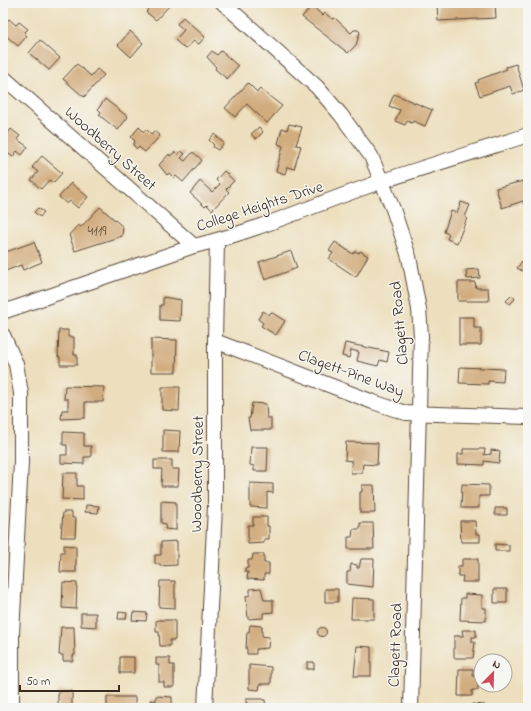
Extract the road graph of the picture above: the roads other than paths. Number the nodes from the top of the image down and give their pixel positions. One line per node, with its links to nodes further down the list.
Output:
1 (224, 3): 4 (street, Clagett Road)
2 (3, 77): 6 (street, Woodberry Street)
3 (528, 134): 4 (street, College Heights Drive)
4 (381, 181): 5 (street, College Heights Drive); 10 (street, Clagett Road)
5 (218, 241): 6 (street, College Heights Drive); 9 (street, Woodberry Street)
6 (194, 246): 7 (street, College Heights Drive)
7 (3, 312)
8 (3, 335): 12 (street)
9 (215, 341): 10 (street, Clagett-Pine Way); 13 (street, Woodberry Street)
10 (420, 414): 11 (street, Clagett-Pine Way); 14 (street, Clagett Road)
11 (528, 417)
12 (12, 708)
13 (205, 708)
14 (411, 708)

